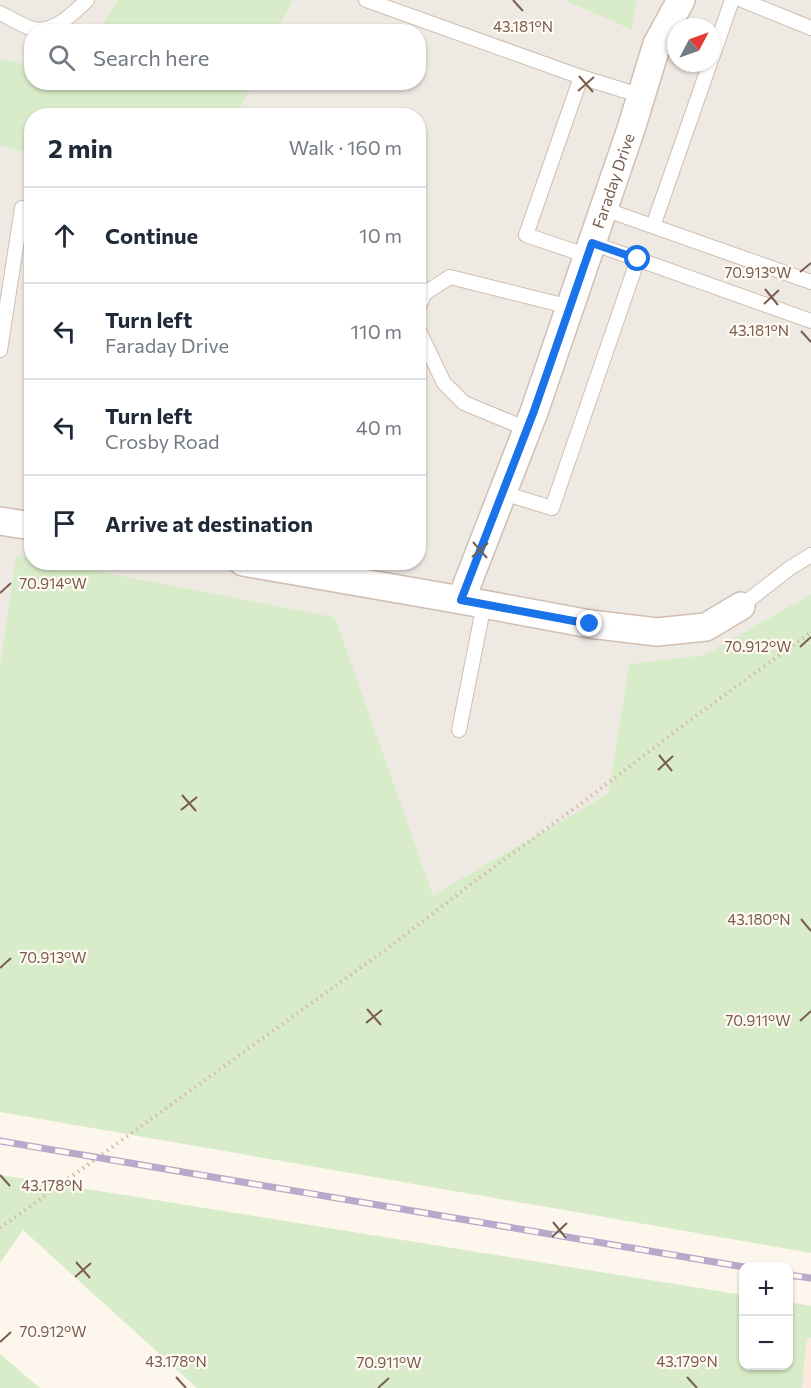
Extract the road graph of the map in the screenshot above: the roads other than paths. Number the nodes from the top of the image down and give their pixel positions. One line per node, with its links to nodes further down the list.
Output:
1 (87, 0): 7 (lane)
2 (366, 0): 12 (lane)
3 (681, 0): 13 (street, Faraday Drive)
4 (732, 0): 10 (lane)
5 (742, 0): 9 (lane)
6 (0, 13): 8 (lane)
7 (57, 24)
8 (24, 25)
9 (811, 27)
10 (721, 32)
11 (707, 72): 16 (lane)
12 (581, 77): 13 (lane); 17 (lane)
13 (642, 96): 15 (street, Faraday Drive)
14 (22, 208): 24 (lane)
15 (604, 209): 16 (lane); 17 (street, Faraday Drive)
16 (653, 226): 19 (lane)
17 (590, 250): 18 (lane); 21 (street, Faraday Drive)
18 (638, 259): 22 (lane); 26 (lane)
19 (811, 282)
20 (426, 292): 21 (lane)
21 (570, 307): 25 (street, Faraday Drive)
22 (811, 321)
23 (426, 346): 25 (lane)
24 (0, 350)
25 (527, 429): 26 (street, Faraday Drive)
26 (503, 493): 31 (street, Faraday Drive)
27 (0, 521): 28 (street)
28 (24, 525)
29 (811, 555): 32 (lane)
30 (289, 570): 31 (street)
31 (472, 602): 32 (street); 33 (lane)
32 (741, 606)
33 (459, 730)

